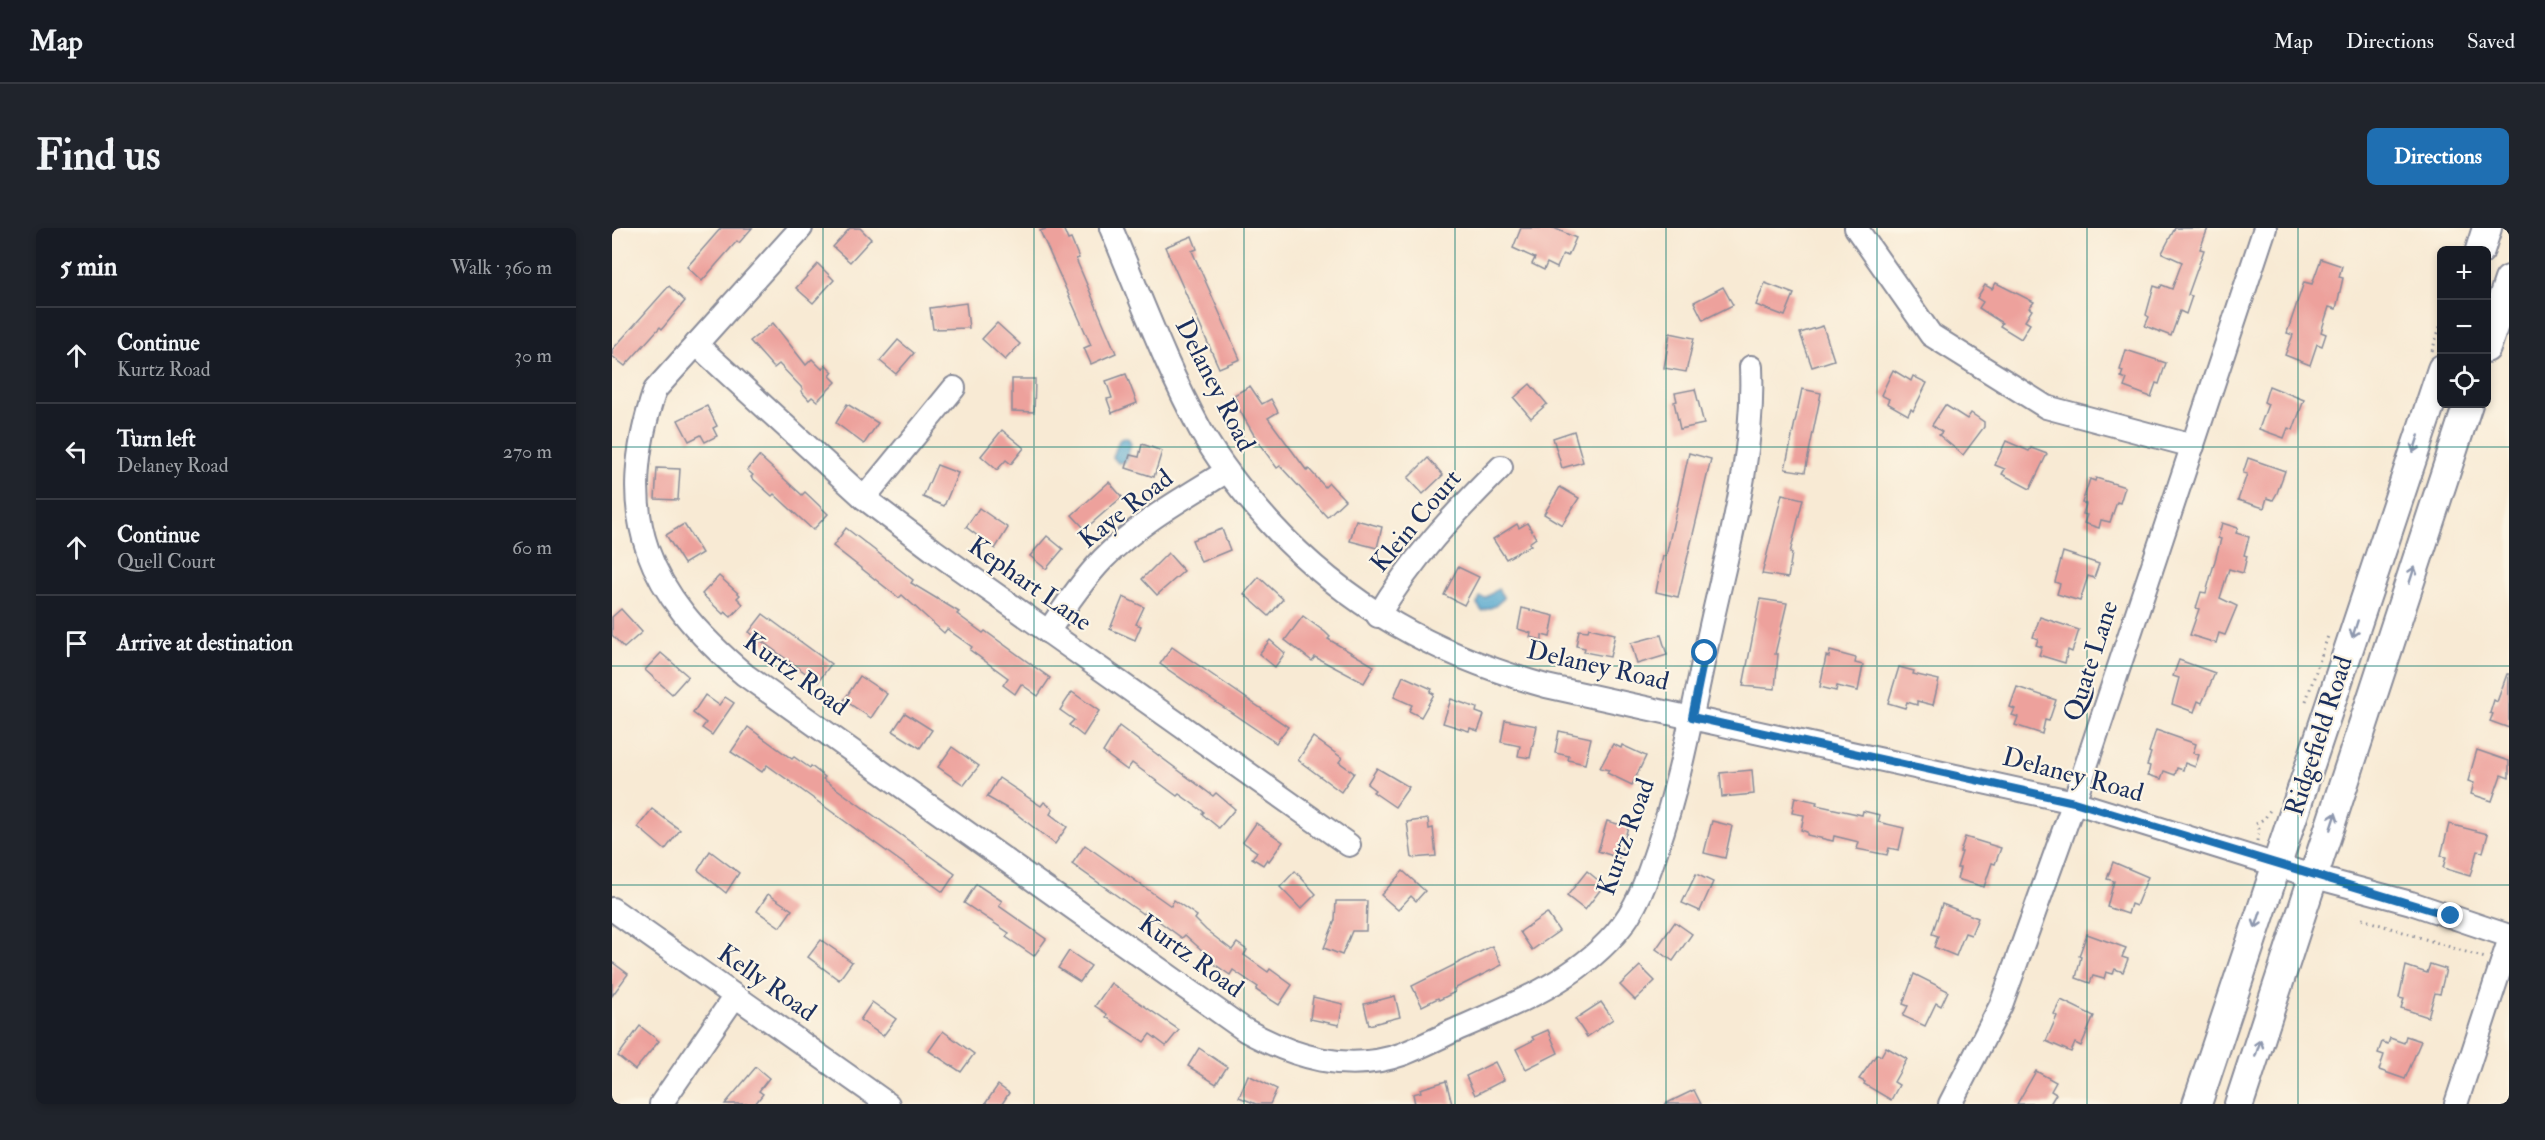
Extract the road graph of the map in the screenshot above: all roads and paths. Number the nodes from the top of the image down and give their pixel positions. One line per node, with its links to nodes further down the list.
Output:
1 (801, 228): 9 (street, Kurtz Road)
2 (1111, 228): 16 (street, Delaney Road)
3 (1856, 228): 14 (street)
4 (2265, 228): 14 (street, Quate Lane)
5 (2487, 228): 6 (main road)
6 (2481, 246)
7 (2509, 280): 8 (main road)
8 (2491, 336)
9 (696, 344): 17 (street, Kephart Lane); 20 (street, Kurtz Road)
10 (1750, 367): 20 (street, Kurtz Road)
11 (2437, 384): 25 (main road, Ridgefield Road, one-way to 25)
12 (954, 388): 17 (street)
13 (2467, 408): 26 (main road, Ridgefield Road, one-way to 13)
14 (2193, 446): 21 (street, Quate Lane)
15 (1501, 467): 18 (street, Klein Court)
16 (1227, 471): 18 (street, Delaney Road); 19 (street, Kaye Road)
17 (864, 498): 19 (street, Kephart Lane)
18 (1378, 616): 20 (street, Delaney Road)
19 (1048, 632): 24 (street, Kephart Lane)
20 (1692, 717): 21 (street, Delaney Road)
21 (2074, 802): 25 (street, Delaney Road); 35 (street, Quate Lane)
22 (2256, 824): 23 (path)
23 (2259, 829)
24 (1349, 845)
25 (2277, 864): 26 (street, Delaney Road); 36 (main road, Ridgefield Road, one-way to 36)
26 (2314, 877): 29 (street, Delaney Road); 37 (main road, Ridgefield Road, one-way to 26)
27 (612, 909): 32 (street, Kelly Road)
28 (2362, 919): 31 (path)
29 (2509, 936)
30 (2509, 941): 38 (street)
31 (2490, 960)
32 (735, 996): 33 (street); 34 (street, Kelly Road)
33 (661, 1104)
34 (888, 1104)
35 (1950, 1104)
36 (2197, 1104)
37 (2240, 1104)
38 (2456, 1104)

